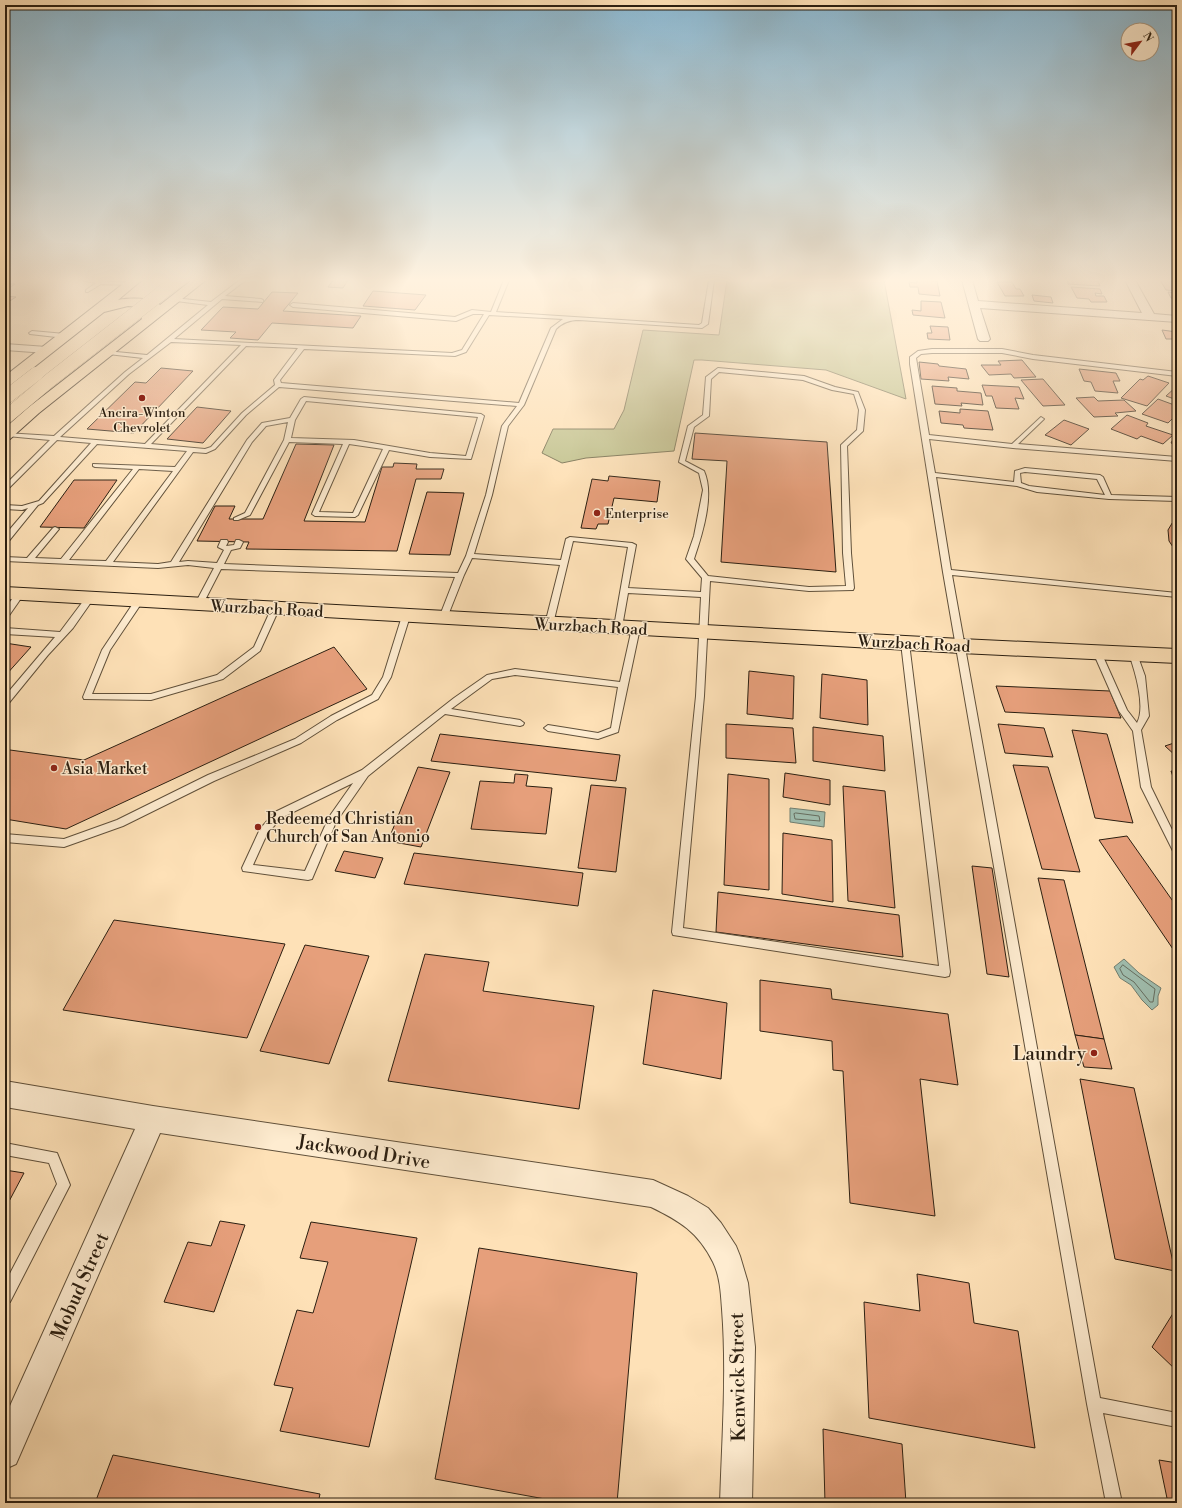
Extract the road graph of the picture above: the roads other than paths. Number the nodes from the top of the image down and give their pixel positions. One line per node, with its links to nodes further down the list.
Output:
1 (34, 350): 11 (street)
2 (61, 350): 11 (main road)
3 (90, 350): 18 (main road, bridge)
4 (157, 350): 12 (lane)
5 (239, 350): 27 (lane)
6 (299, 350): 15 (lane)
7 (366, 350): 8 (lane)
8 (464, 350)
9 (544, 350): 17 (lane)
10 (108, 352): 12 (lane); 21 (main road)
11 (57, 353): 14 (main road); 16 (main road, bridge)
12 (148, 357): 23 (lane)
13 (1177, 374): 22 (lane)
14 (5, 383)
15 (278, 385): 17 (lane); 30 (lane)
16 (5, 398)
17 (521, 405): 48 (lane)
18 (5, 418)
19 (1041, 419): 28 (lane)
20 (292, 420): 24 (lane); 29 (lane); 54 (lane)
21 (6, 435): 23 (lane)
22 (927, 437): 28 (lane); 35 (lane)
23 (56, 438): 25 (lane); 37 (lane)
24 (287, 440): 26 (lane); 42 (lane)
25 (95, 442): 27 (lane); 40 (lane)
26 (347, 442): 29 (lane); 29 (lane)
27 (146, 446): 30 (lane)
28 (1013, 446): 31 (lane)
29 (387, 447)
30 (191, 450): 34 (lane)
31 (1177, 459)
32 (95, 465): 33 (lane)
33 (136, 468): 34 (lane); 51 (lane)
34 (176, 469): 53 (lane)
35 (933, 475): 36 (lane); 56 (lane)
36 (1018, 484): 38 (lane); 38 (lane)
37 (5, 489)
38 (1110, 497): 39 (lane)
39 (1177, 499)
40 (35, 504): 41 (lane); 44 (lane)
41 (5, 507)
42 (236, 519)
43 (55, 528): 50 (lane)
44 (5, 540)
45 (224, 542): 47 (lane)
46 (239, 542): 47 (lane)
47 (228, 549): 55 (lane)
48 (470, 556): 52 (lane); 57 (lane)
49 (5, 559): 50 (lane)
50 (29, 560): 51 (lane)
51 (64, 562): 53 (lane)
52 (564, 563): 59 (lane); 70 (lane)
53 (108, 564): 54 (lane)
54 (174, 564): 55 (lane)
55 (218, 566): 57 (lane); 65 (lane)
56 (947, 572): 62 (lane); 76 (lane)
57 (460, 575): 69 (lane)
58 (706, 578): 58 (lane); 61 (lane)
59 (624, 590): 61 (lane); 71 (lane)
60 (13, 594): 63 (main road, Wurzbach Road); 67 (lane)
61 (705, 595): 73 (lane)
62 (1177, 595)
63 (90, 598): 64 (main road, Wurzbach Road); 74 (lane)
64 (139, 601): 65 (main road, Wurzbach Road); 66 (lane)
65 (199, 604): 66 (main road, Wurzbach Road)
66 (275, 609): 68 (main road, Wurzbach Road)
67 (5, 615)
68 (406, 616): 69 (main road, Wurzbach Road); 87 (lane)
69 (444, 618): 70 (main road, Wurzbach Road)
70 (549, 624): 71 (main road, Wurzbach Road)
71 (627, 628): 73 (main road, Wurzbach Road); 80 (lane)
72 (5, 631): 74 (lane)
73 (704, 632): 75 (main road, Wurzbach Road); 75 (lane)
74 (62, 635): 81 (lane)
75 (905, 643): 76 (main road, Wurzbach Road)
76 (961, 646): 77 (main road, Wurzbach Road); 94 (lane)
77 (1097, 652): 78 (main road, Wurzbach Road); 85 (lane)
78 (1133, 654): 79 (main road, Wurzbach Road); 85 (lane)
79 (1177, 656)
80 (623, 685): 82 (lane); 84 (lane)
81 (5, 702)
82 (444, 711): 83 (lane); 86 (lane)
83 (520, 723)
84 (548, 728)
85 (1137, 730): 88 (lane)
86 (365, 773): 86 (lane)
87 (5, 838)
88 (1177, 850)
89 (5, 1094): 90 (street, Jackwood Drive)
90 (153, 1119): 92 (street, Jackwood Drive); 96 (street, Mobud Street)
91 (5, 1148): 93 (lane)
92 (711, 1233): 97 (street, Kenwick Street)
93 (5, 1297)
94 (1094, 1404): 95 (lane); 98 (lane)
95 (1177, 1420)
96 (5, 1453)
97 (736, 1503)
98 (1114, 1503)

